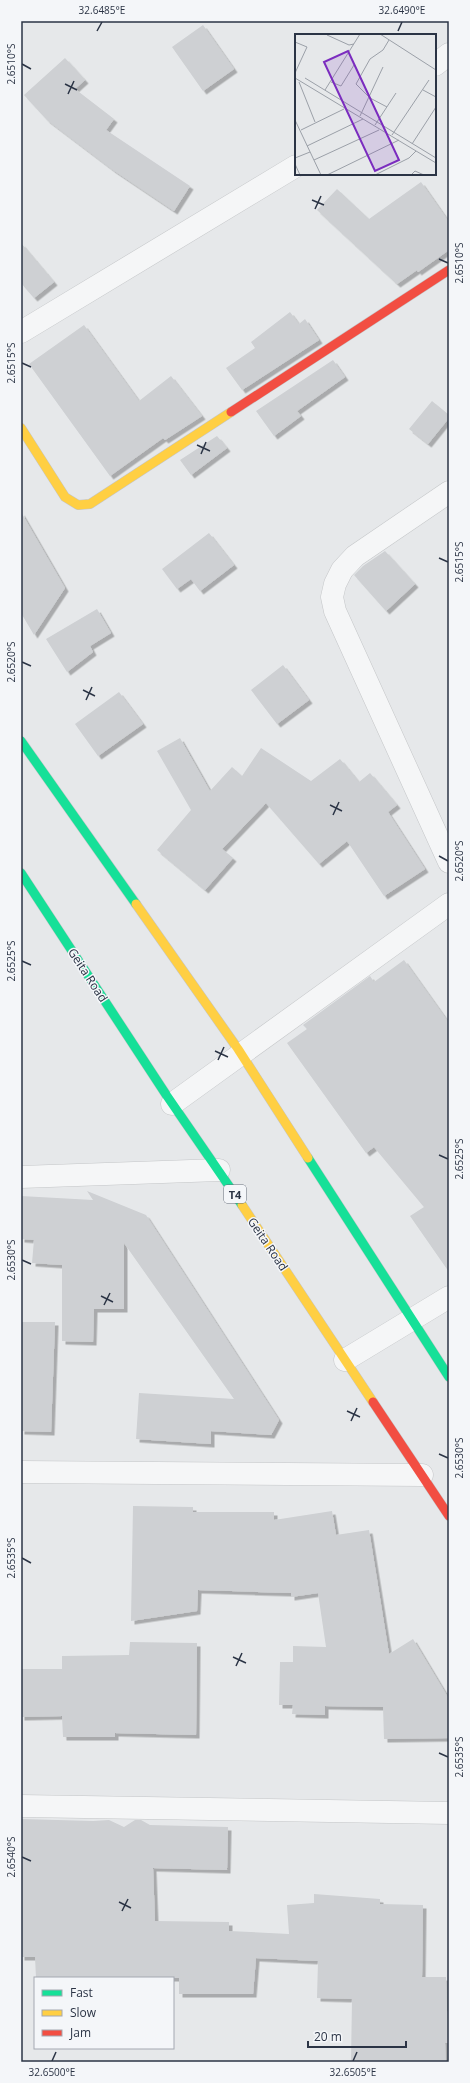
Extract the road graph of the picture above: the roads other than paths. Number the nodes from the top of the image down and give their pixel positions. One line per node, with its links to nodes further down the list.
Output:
1 (449, 54): 2 (street)
2 (436, 64)
3 (295, 167): 5 (street)
4 (449, 270): 6 (main road)
5 (21, 332)
6 (21, 428)
7 (449, 492): 9 (street)
8 (21, 741): 12 (main road)
9 (449, 862)
10 (22, 876): 13 (main road, Geita Road / T4)
11 (449, 904): 12 (street)
12 (241, 1055): 13 (street); 17 (main road)
13 (172, 1104): 14 (main road, Geita Road / T4)
14 (219, 1170): 15 (street); 18 (main road, Geita Road / T4)
15 (21, 1177)
16 (449, 1297): 17 (street)
17 (412, 1320): 18 (street); 19 (main road)
18 (345, 1360): 21 (main road, Geita Road / T4)
19 (449, 1377)
20 (21, 1472): 21 (street)
21 (422, 1475): 22 (main road, Geita Road / T4)
22 (449, 1516)
23 (21, 1806): 24 (street)
24 (449, 1813)

